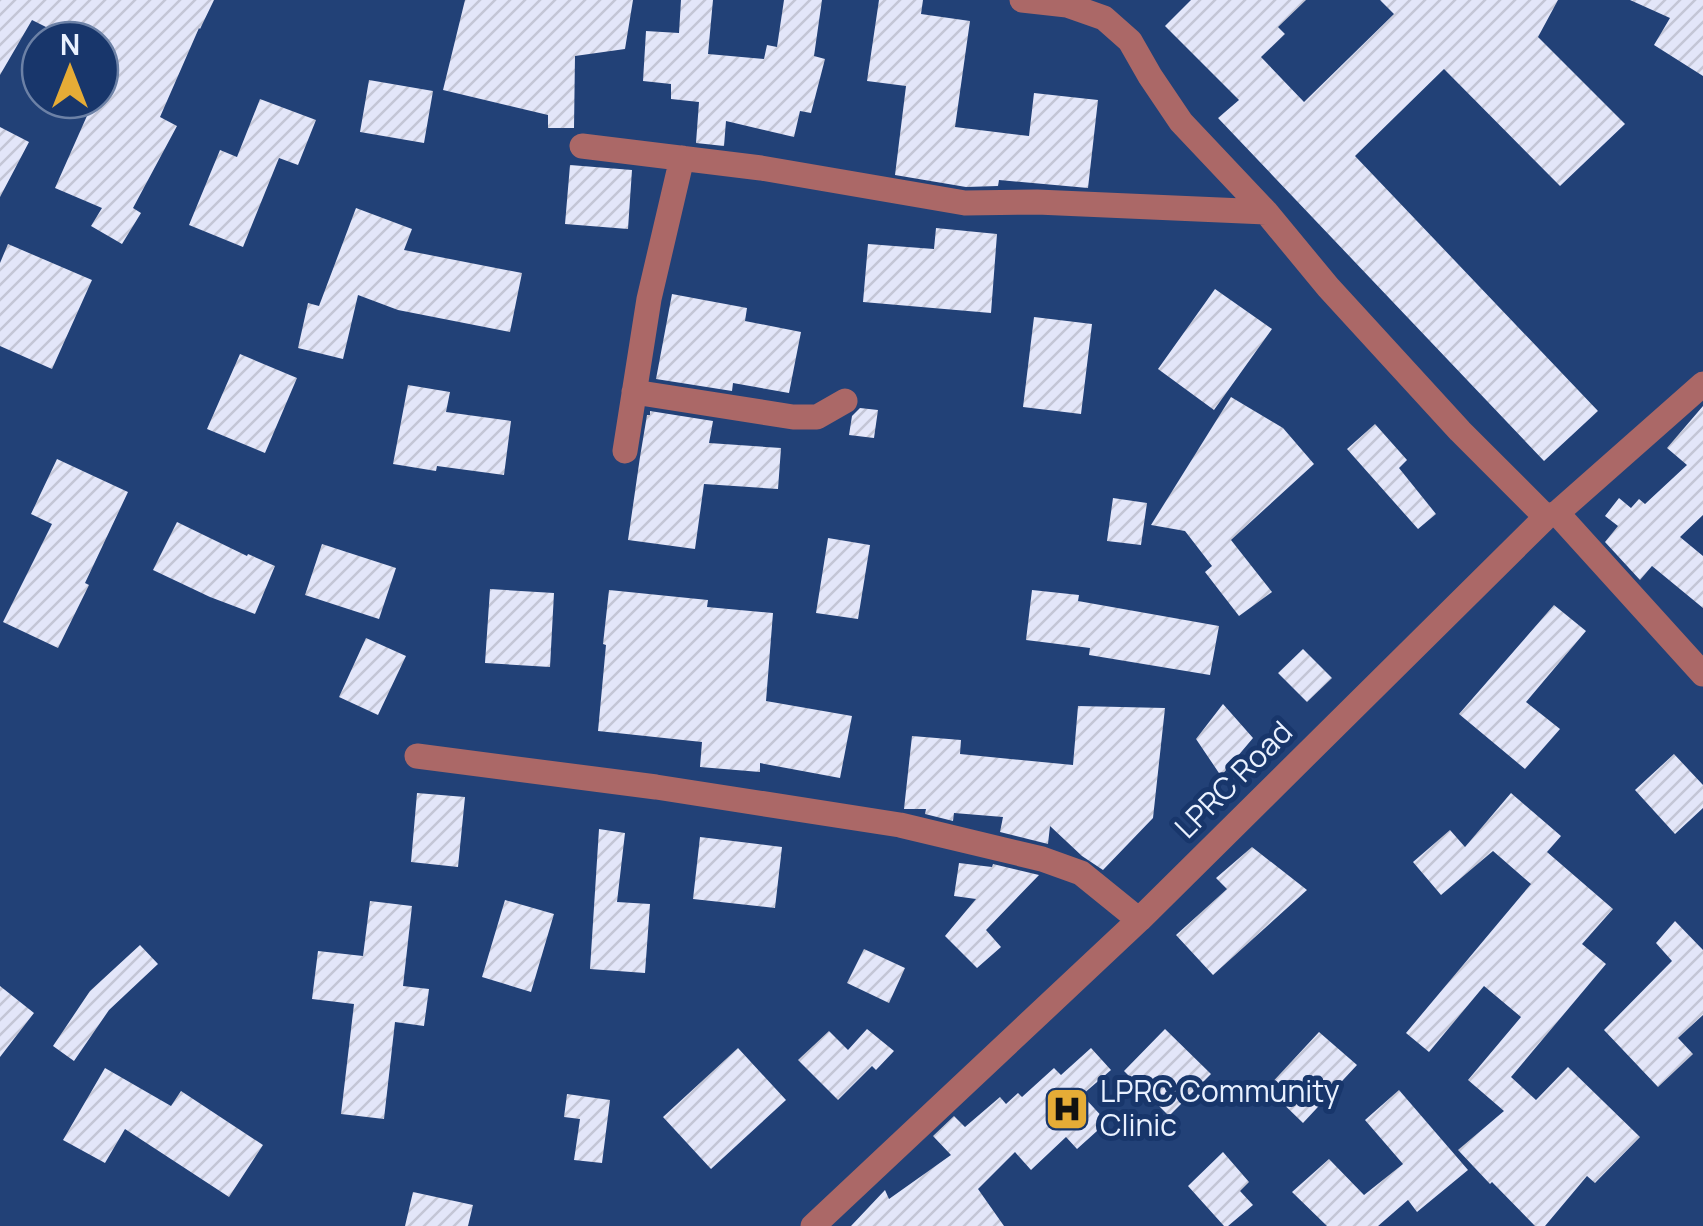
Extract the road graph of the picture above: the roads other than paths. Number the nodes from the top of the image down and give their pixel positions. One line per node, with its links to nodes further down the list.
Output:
1 (1022, 0): 4 (street)
2 (582, 146): 3 (street)
3 (682, 158): 4 (street); 6 (street)
4 (1266, 212): 9 (street)
5 (1703, 384): 9 (street, LPRC Road)
6 (634, 392): 7 (street); 8 (street)
7 (845, 401)
8 (625, 450)
9 (1551, 515): 10 (street); 12 (street, LPRC Road)
10 (1703, 674)
11 (417, 756): 12 (street)
12 (1139, 920): 13 (street, LPRC Road)
13 (812, 1226)

